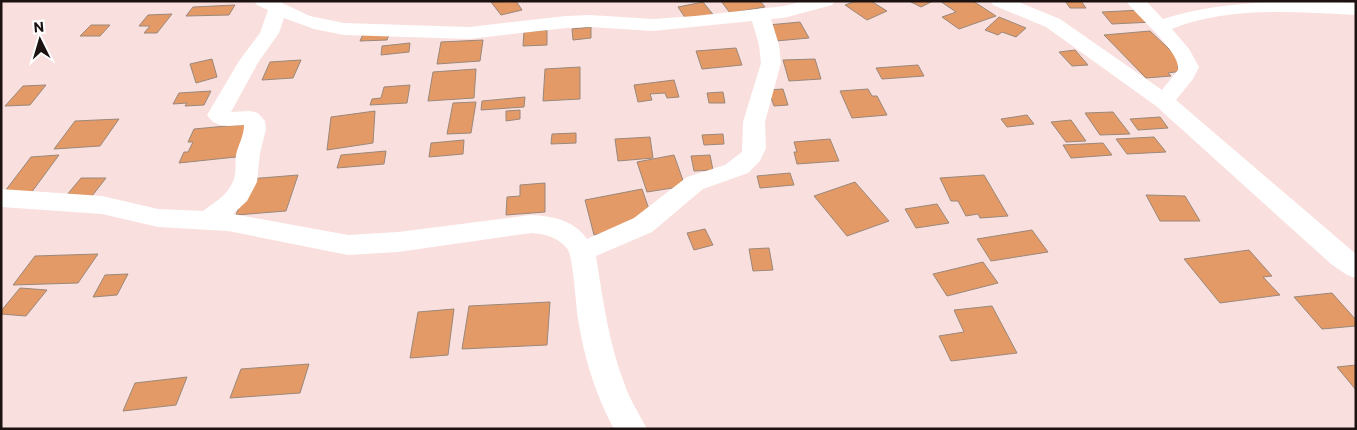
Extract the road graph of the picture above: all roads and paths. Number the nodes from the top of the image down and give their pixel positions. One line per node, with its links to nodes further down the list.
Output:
1 (826, 1): 6 (street)
2 (1135, 1): 7 (street)
3 (1006, 3): 8 (street)
4 (271, 4): 6 (street); 10 (street)
5 (1356, 10): 7 (street)
6 (760, 15): 11 (street)
7 (1160, 27): 8 (street)
8 (1164, 101): 12 (street)
9 (1, 198): 10 (street)
10 (209, 220): 11 (street)
11 (582, 251): 13 (street)
12 (1356, 268)
13 (631, 429)

